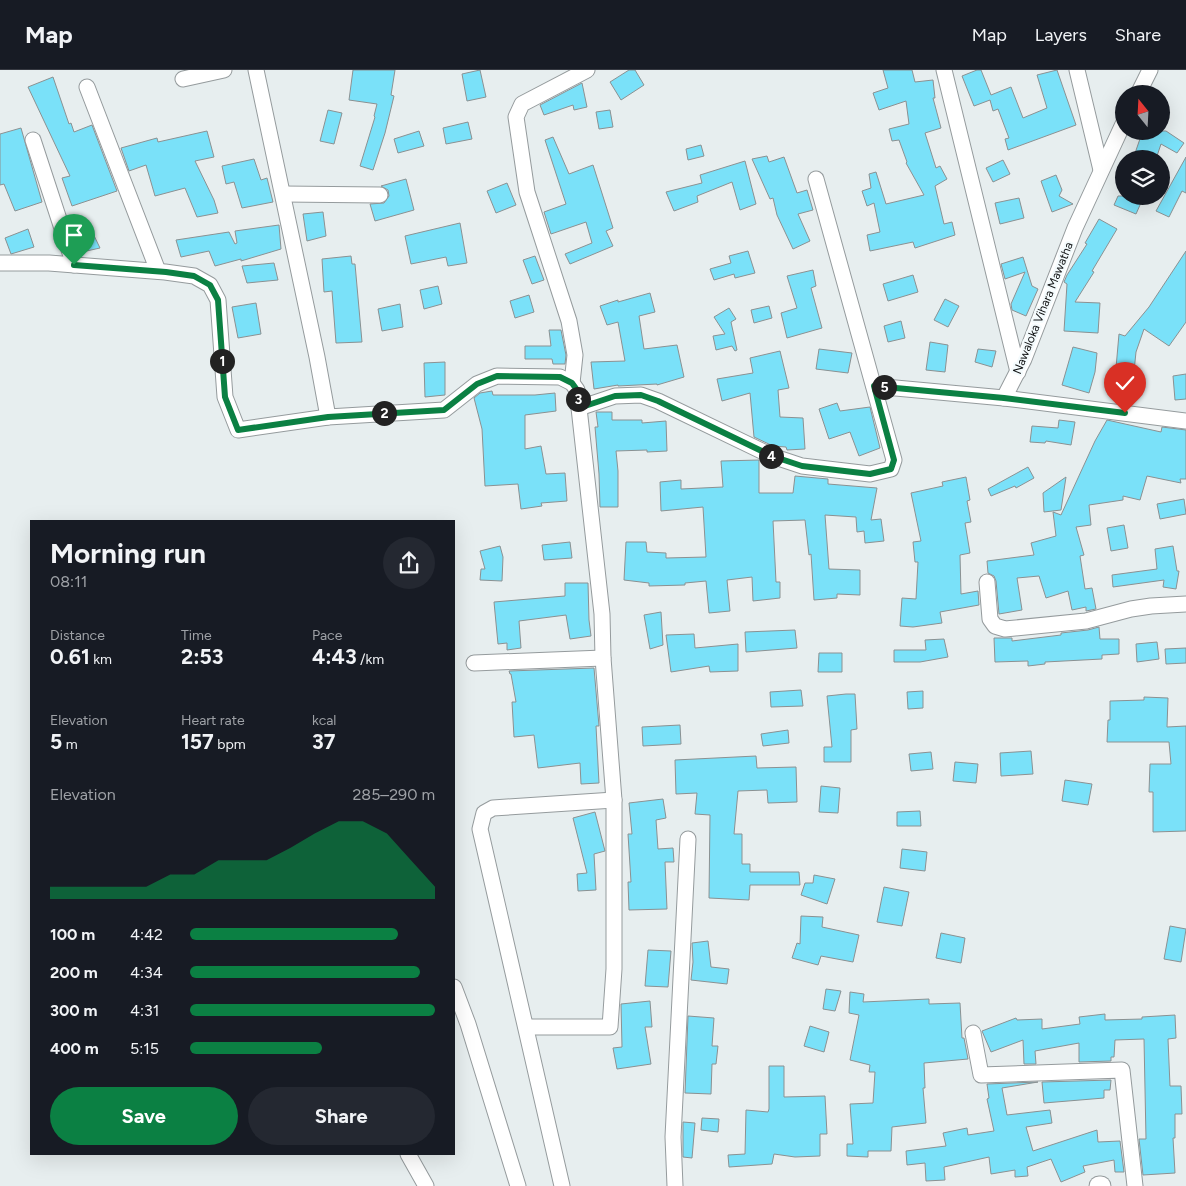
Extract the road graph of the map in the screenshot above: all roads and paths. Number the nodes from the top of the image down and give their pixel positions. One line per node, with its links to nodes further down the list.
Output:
1 (224, 70): 7 (street)
2 (256, 70): 14 (street)
3 (586, 70): 20 (street)
4 (944, 70): 19 (street)
5 (1077, 70): 12 (street)
6 (1150, 70): 8 (street)
7 (183, 79)
8 (1142, 85)
9 (87, 87): 18 (street)
10 (33, 140): 17 (street)
11 (1115, 140): 12 (street, Nawaloka Vihara Mawatha)
12 (1101, 170): 19 (street, Nawaloka Vihara Mawatha)
13 (816, 179): 21 (street)
14 (283, 194): 15 (street); 24 (street)
15 (380, 195)
16 (0, 263): 17 (street)
17 (74, 265): 18 (street)
18 (158, 271): 24 (street)
19 (1018, 372): 22 (street, Nawaloka Vihara Mawatha)
20 (572, 383): 23 (street); 24 (street)
21 (874, 386): 22 (street); 23 (street)
22 (1004, 398): 25 (street)
23 (579, 408): 28 (street)
24 (328, 417)
25 (1186, 421)
26 (986, 582): 27 (street)
27 (1186, 604)
28 (603, 658): 29 (street); 30 (street)
29 (474, 663)
30 (614, 800): 33 (street); 33 (street)
31 (688, 839): 39 (street)
32 (455, 990): 37 (street)
33 (526, 1027): 38 (street)
34 (973, 1033): 40 (street)
35 (409, 1155): 36 (street)
36 (426, 1186)
37 (518, 1186)
38 (562, 1186)
39 (675, 1186)
40 (1135, 1186)

